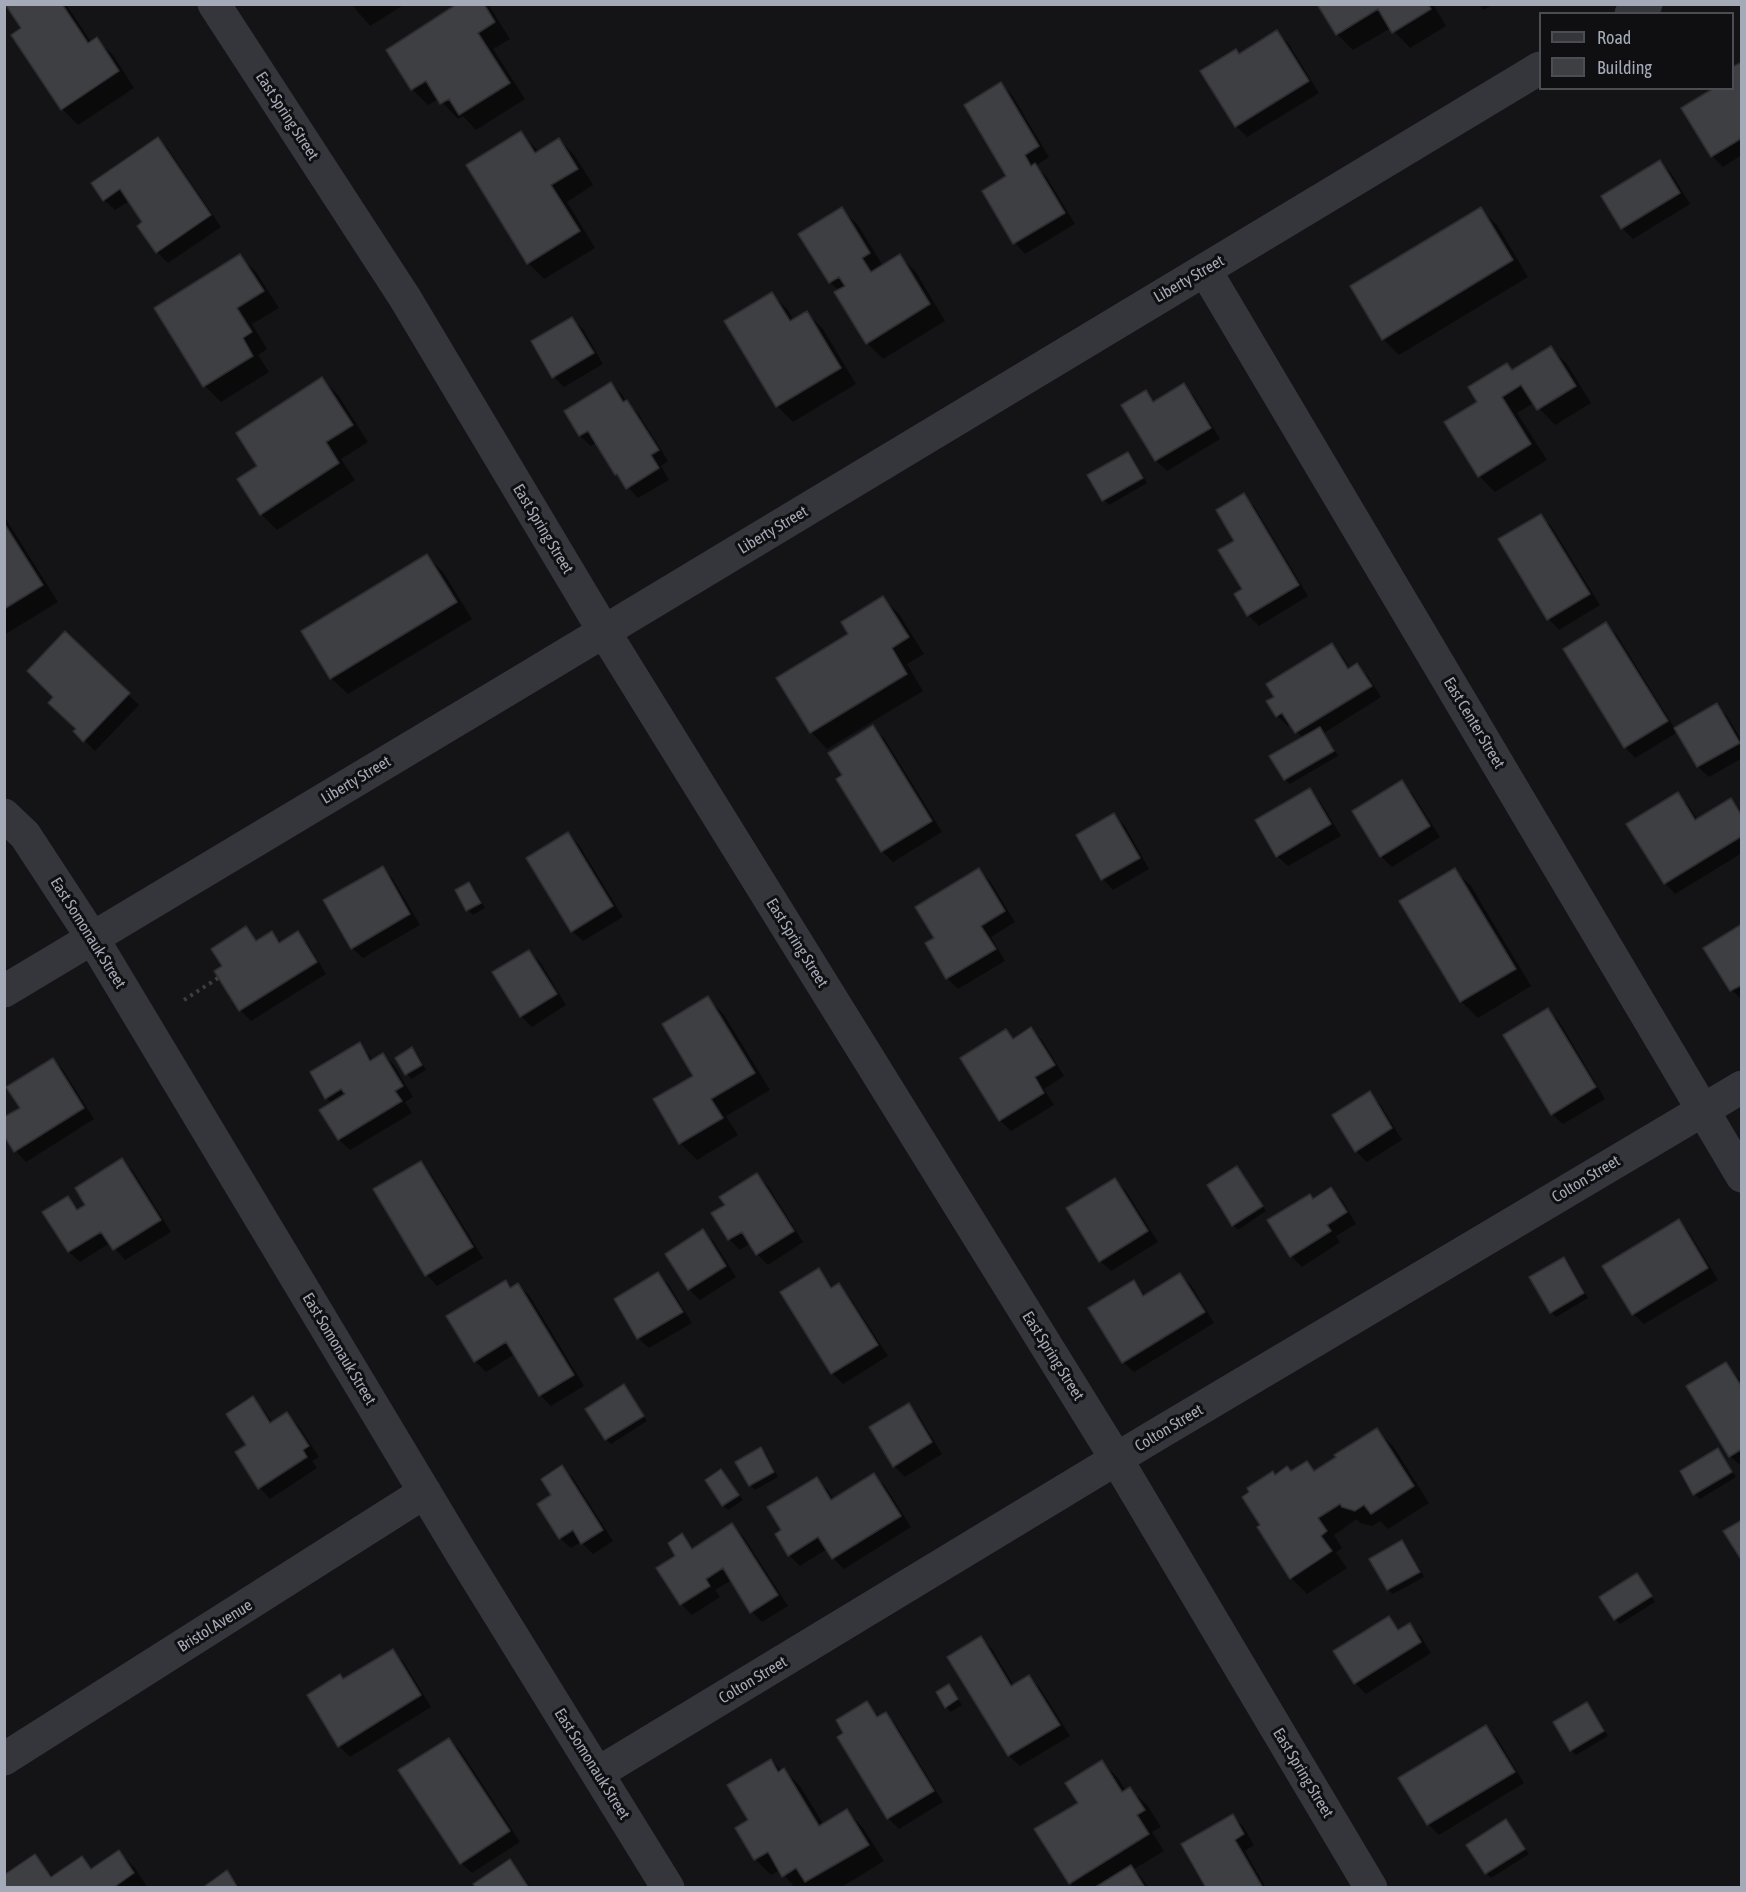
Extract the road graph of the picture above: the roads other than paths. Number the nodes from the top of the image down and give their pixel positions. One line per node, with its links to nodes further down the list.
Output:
1 (214, 4): 6 (street, East Spring Street)
2 (1646, 4): 3 (street)
3 (1633, 12)
4 (1539, 69): 5 (street, Liberty Street)
5 (1205, 270): 6 (street, Liberty Street); 11 (street, East Center Street)
6 (604, 633): 8 (street, Liberty Street); 13 (street, East Spring Street)
7 (4, 815): 8 (street, East Somonauk Street)
8 (93, 939): 9 (street, Liberty Street); 14 (street, East Somonauk Street)
9 (4, 991)
10 (1742, 1087): 11 (street, Colton Street)
11 (1702, 1110): 12 (street, East Center Street); 13 (street, Colton Street)
12 (1742, 1176)
13 (1117, 1460): 16 (street, Colton Street); 18 (street, East Spring Street)
14 (425, 1492): 15 (street, Bristol Avenue); 16 (street, East Somonauk Street)
15 (4, 1759)
16 (598, 1773): 17 (street, East Somonauk Street)
17 (669, 1887)
18 (1371, 1887)

